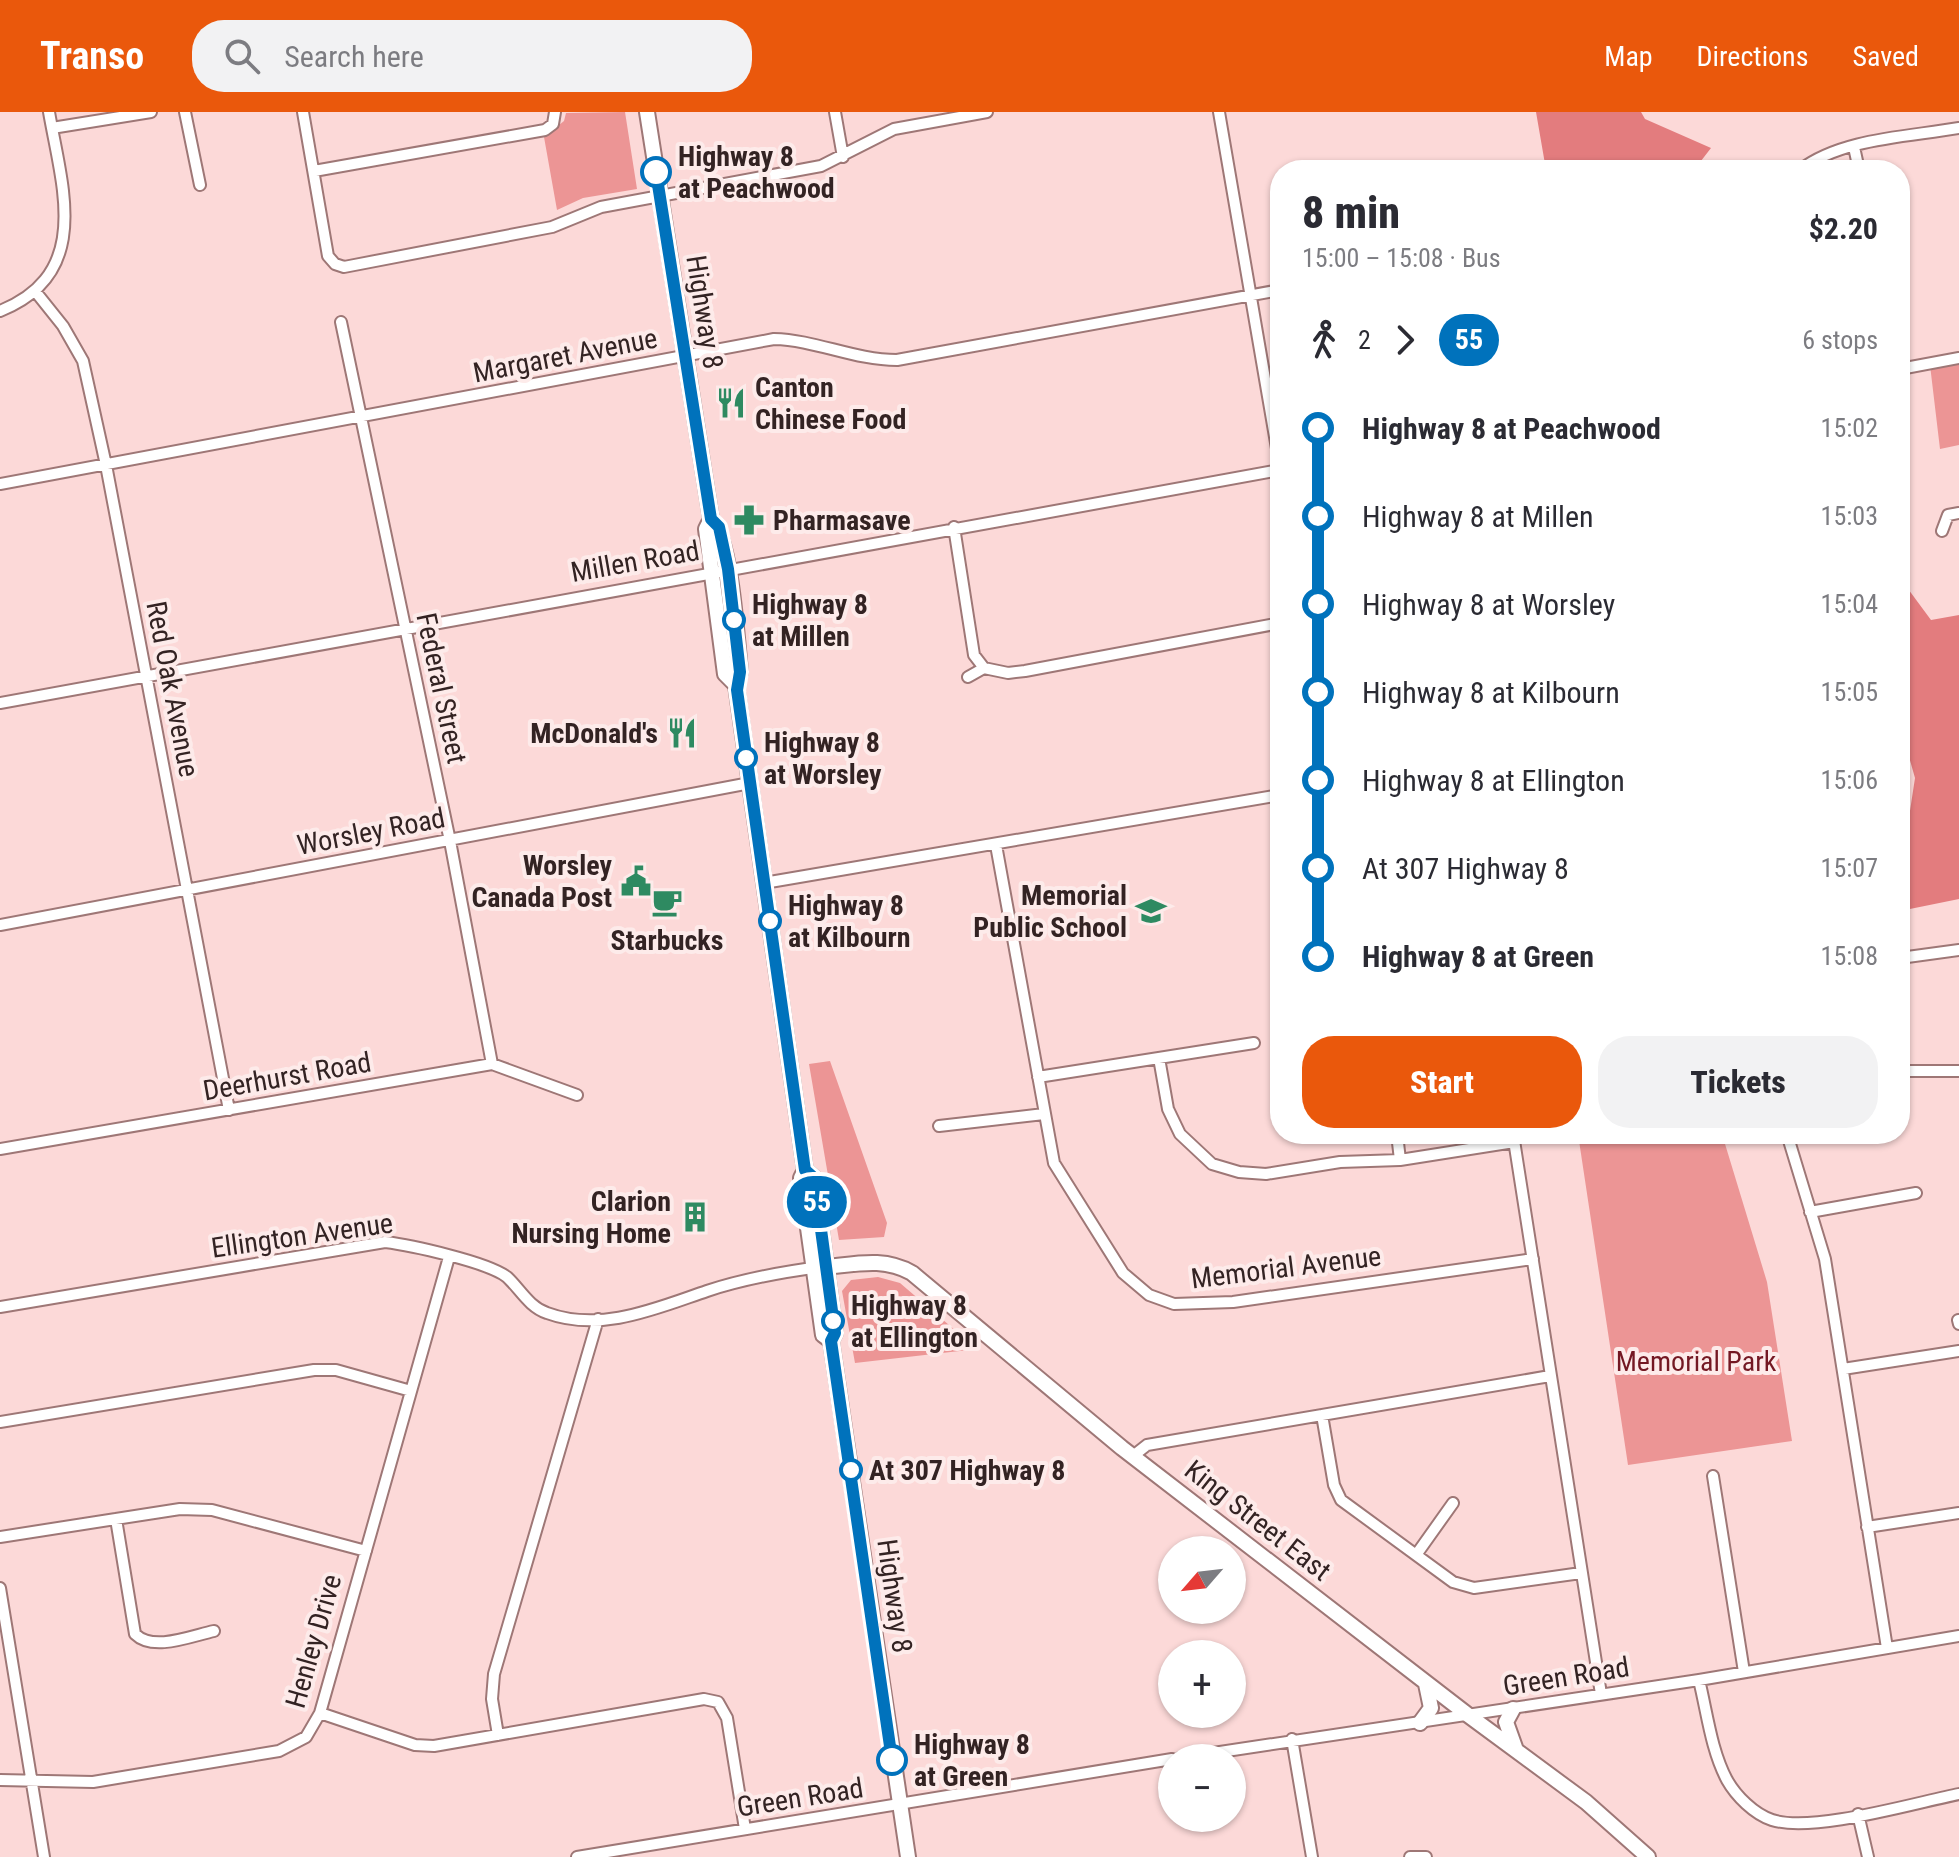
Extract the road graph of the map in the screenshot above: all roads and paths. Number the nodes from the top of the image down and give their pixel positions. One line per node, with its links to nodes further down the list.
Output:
1 (49, 112): 10 (street)
2 (151, 112): 10 (street)
3 (185, 112): 17 (street)
4 (303, 112): 16 (street)
5 (555, 112): 16 (street)
6 (647, 112): 18 (main road, Highway 8)
7 (835, 112): 13 (street)
8 (987, 112): 13 (street)
9 (1219, 112): 21 (street)
10 (52, 128): 19 (street)
11 (1959, 128): 12 (street)
12 (1854, 147): 14 (street); 15 (street)
13 (843, 157): 18 (street)
14 (1815, 160)
15 (1857, 160)
16 (314, 171): 18 (street)
17 (200, 185)
18 (660, 197): 24 (main road, Highway 8)
19 (35, 291): 22 (street); 29 (street, Red Oak Avenue)
20 (1270, 292): 21 (street, Margaret Avenue)
21 (1251, 295): 24 (street, Margaret Avenue); 27 (street)
22 (0, 311)
23 (341, 322): 28 (street, Federal Street)
24 (686, 357): 28 (street, Margaret Avenue); 33 (main road, Highway 8)
25 (1959, 358): 26 (street)
26 (1910, 367)
27 (1270, 408)
28 (361, 418): 29 (street, Margaret Avenue); 39 (street, Federal Street)
29 (106, 465): 31 (street, Margaret Avenue); 41 (street, Red Oak Avenue)
30 (1270, 470): 34 (street, Millen Road)
31 (0, 484)
32 (1959, 513): 35 (street)
33 (711, 519): 36 (main road, Highway 8); 37 (main road, Highway 8)
34 (954, 527): 36 (street, Millen Road); 40 (street)
35 (1942, 531)
36 (728, 569): 37 (street, Millen Road); 43 (main road, Highway 8)
37 (710, 572): 39 (street, Millen Road); 43 (main road, Highway 8)
38 (1270, 625): 40 (street)
39 (405, 628): 41 (street, Millen Road); 47 (street, Federal Street)
40 (984, 668): 42 (street)
41 (145, 676): 44 (street, Millen Road); 50 (street, Red Oak Avenue)
42 (968, 677)
43 (736, 685): 45 (main road, Highway 8)
44 (0, 703)
45 (750, 783): 47 (street, Worsley Road); 49 (main road, Highway 8)
46 (1270, 797): 48 (street)
47 (450, 841): 50 (street, Worsley Road); 56 (street, Federal Street)
48 (996, 845): 49 (street); 59 (street, Memorial Avenue)
49 (764, 883): 74 (main road, Highway 8)
50 (187, 890): 51 (street, Worsley Road); 61 (street, Red Oak Avenue)
51 (0, 925)
52 (1959, 950): 53 (street)
53 (1910, 957)
54 (1254, 1043): 55 (street)
55 (1159, 1058): 59 (street); 69 (street)
56 (492, 1064): 60 (street, Deerhurst Road); 61 (street, Deerhurst Road)
57 (1910, 1071): 58 (street)
58 (1959, 1071)
59 (1038, 1077): 62 (street, Memorial Avenue)
60 (577, 1095)
61 (229, 1110): 68 (street, Deerhurst Road)
62 (1044, 1114): 63 (street); 73 (street, Memorial Avenue)
63 (939, 1126)
64 (1398, 1144): 69 (street)
65 (1482, 1144): 69 (street)
66 (1514, 1144): 73 (street)
67 (1790, 1144): 71 (street)
68 (0, 1149)
69 (1400, 1160)
70 (1916, 1193): 71 (street)
71 (1810, 1212): 78 (street)
72 (449, 1257): 75 (street, Ellington Avenue); 76 (street, Ellington Avenue); 80 (street, Henley Drive)
73 (1533, 1259): 79 (street)
74 (819, 1268): 76 (street, Ellington Avenue); 83 (main road, King Street East); 113 (main road, Highway 8)
75 (0, 1307)
76 (598, 1319): 105 (street)
77 (1959, 1351): 78 (street)
78 (1843, 1369): 88 (street)
79 (1550, 1376): 81 (street); 92 (street)
80 (411, 1391): 82 (street); 90 (street, Henley Drive)
81 (1322, 1415): 83 (street); 91 (street)
82 (0, 1422)
83 (1133, 1456): 99 (main road, King Street East)
84 (1713, 1476): 97 (street)
85 (1453, 1503): 91 (street)
86 (1959, 1513): 88 (street)
87 (116, 1519): 89 (street); 90 (street); 94 (street)
88 (1867, 1527): 96 (street)
89 (0, 1537)
90 (366, 1551): 102 (street, Henley Drive)
91 (1416, 1555): 92 (street)
92 (1581, 1573): 100 (street)
93 (0, 1588): 111 (street)
94 (214, 1631)
95 (1959, 1636): 96 (street, Green Road)
96 (1887, 1648): 97 (street, Green Road)
97 (1744, 1672): 98 (street, Green Road)
98 (1699, 1680): 100 (street, Green Road); 114 (street)
99 (1426, 1683): 103 (main road, King Street East); 104 (main road)
100 (1601, 1694): 101 (street, Green Road)
101 (1513, 1709): 103 (street, Green Road); 108 (main road)
102 (320, 1713): 105 (street); 111 (street, Henley Drive)
103 (1468, 1715): 104 (street, Green Road); 108 (main road, King Street East)
104 (1420, 1723): 106 (street, Green Road)
105 (498, 1735): 115 (street)
106 (1292, 1739): 107 (street, Green Road); 120 (street)
107 (1246, 1747)
108 (1516, 1750): 123 (main road, King Street East)
109 (1158, 1761): 113 (street, Green Road)
110 (0, 1780): 111 (street, Henley Drive)
111 (32, 1780): 117 (street)
112 (1959, 1794): 114 (street)
113 (898, 1805): 115 (street, Green Road); 119 (main road, Highway 8)
114 (1858, 1814): 124 (street)
115 (745, 1829): 116 (street, Green Road)
116 (646, 1851): 118 (street, Green Road)
117 (44, 1857)
118 (577, 1857)
119 (908, 1857)
120 (1312, 1857)
121 (1410, 1857): 122 (street)
122 (1426, 1857)
123 (1648, 1857)
124 (1868, 1857)

